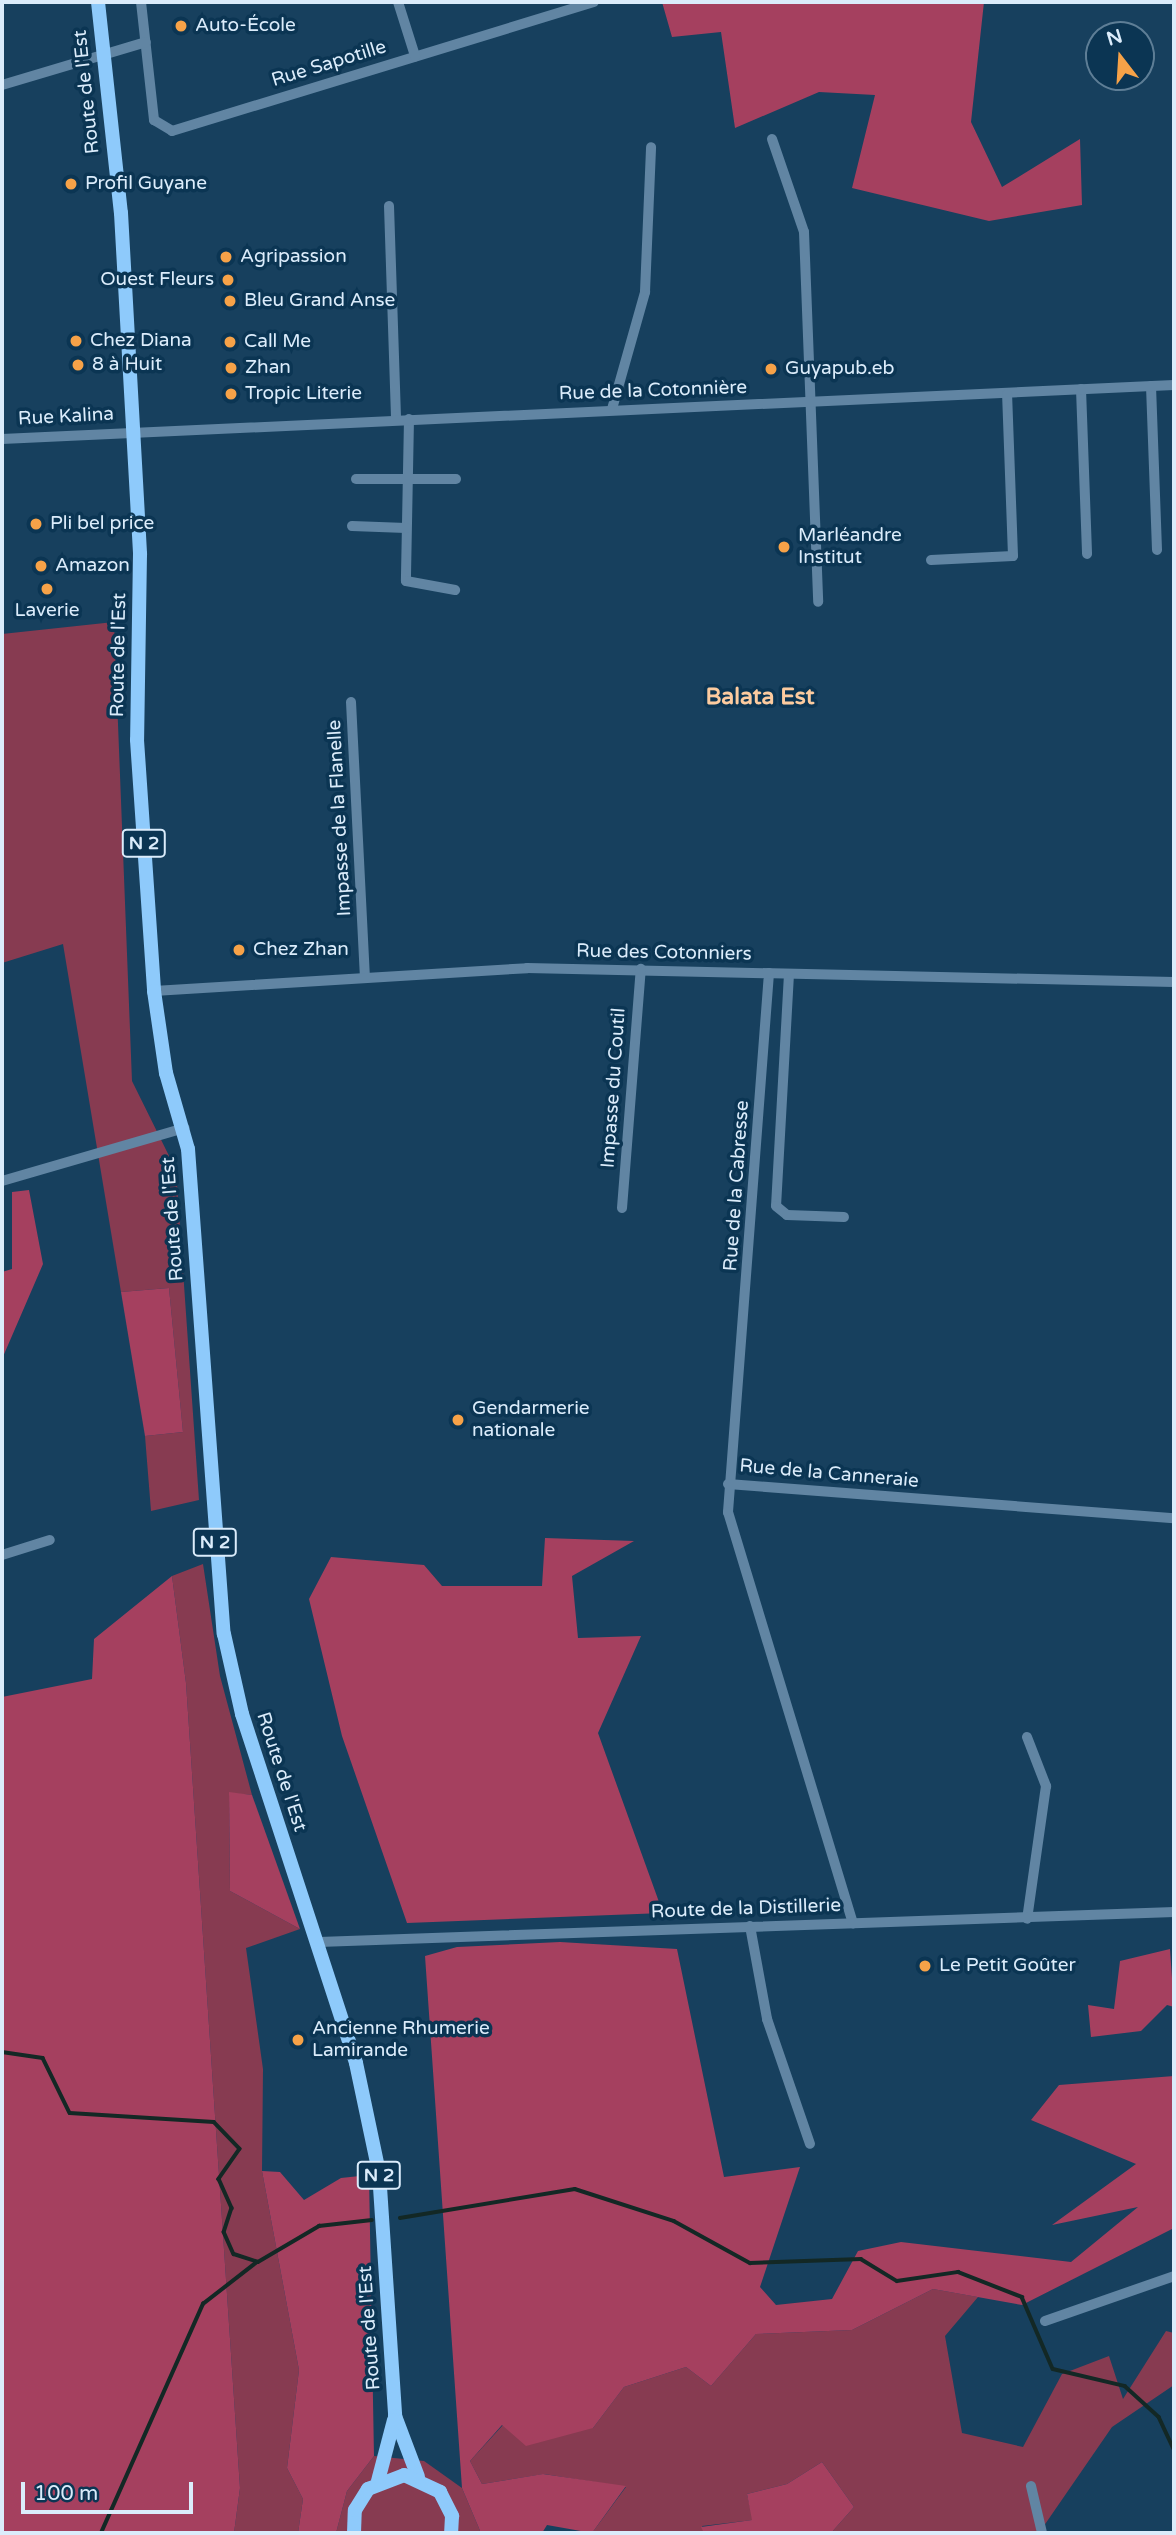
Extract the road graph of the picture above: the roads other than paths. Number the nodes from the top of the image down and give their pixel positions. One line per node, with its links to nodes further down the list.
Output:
1 (98, 2): 6 (main road, Route de l'Est / N 2)
2 (141, 2): 5 (street)
3 (398, 2): 7 (street)
4 (594, 2): 7 (street, Rue Sapotille)
5 (146, 41): 6 (street); 7 (street, Rue Sapotille)
6 (100, 55): 8 (street); 20 (main road, Route de l'Est / N 2)
7 (415, 56)
8 (2, 85)
9 (772, 139): 16 (street)
10 (651, 147): 17 (street)
11 (389, 206): 18 (street)
12 (1174, 385): 13 (street, Rue de la Cotonnière)
13 (1151, 386): 14 (street, Rue de la Cotonnière); 27 (street)
14 (1081, 389): 15 (street, Rue de la Cotonnière); 28 (street)
15 (1007, 394): 16 (street, Rue de la Cotonnière); 29 (street)
16 (809, 401): 17 (street, Rue de la Cotonnière); 31 (street)
17 (612, 409): 19 (street, Rue de la Cotonnière)
18 (396, 419): 19 (street, Rue de la Cotonnière); 20 (street, Rue de la Cotonnière)
19 (408, 419): 24 (street)
20 (133, 431): 21 (street, Rue Kalina); 38 (main road, Route de l'Est / N 2)
21 (2, 439)
22 (356, 479): 24 (street)
23 (456, 479): 24 (street)
24 (407, 481): 26 (street)
25 (352, 526): 26 (street)
26 (406, 528): 30 (street)
27 (1157, 550)
28 (1087, 554)
29 (932, 560)
30 (456, 590)
31 (818, 602)
32 (351, 702): 36 (street, Impasse de la Flanelle)
33 (641, 969): 34 (street, Rue des Cotonniers); 36 (street, Rue des Cotonniers); 41 (street, Impasse du Coutil)
34 (769, 973): 35 (street, Rue des Cotonniers); 43 (street, Rue de la Cabresse)
35 (789, 974): 37 (street, Rue des Cotonniers); 42 (street)
36 (365, 975): 38 (street, Rue des Cotonniers)
37 (1174, 982)
38 (154, 991): 39 (main road, Route de l'Est / N 2)
39 (184, 1128): 40 (street); 52 (main road, Route de l'Est / N 2)
40 (2, 1181)
41 (622, 1208)
42 (844, 1217)
43 (728, 1484): 44 (street, Rue de la Canneraie); 50 (street, Rue de la Canneraie)
44 (1174, 1518)
45 (50, 1540): 46 (street)
46 (2, 1555)
47 (1027, 1737): 49 (street)
48 (1174, 1912): 49 (street, Route de la Distillerie)
49 (1027, 1919): 50 (street, Route de la Distillerie)
50 (853, 1923): 51 (street, Route de la Distillerie)
51 (750, 1927): 52 (street, Route de la Distillerie); 53 (street)
52 (319, 1942): 56 (main road, Route de l'Est / N 2)
53 (810, 2144)
54 (1174, 2276): 55 (street)
55 (1045, 2321)
56 (395, 2416): 57 (main road, Route de l'Est / N 2); 58 (main road, Route de l'Est / N 2)
57 (418, 2477): 58 (main road); 61 (main road, N 2)
58 (378, 2481): 60 (main road, N 2)
59 (1031, 2486): 62 (street)
60 (354, 2533)
61 (451, 2533)
62 (1042, 2533)

